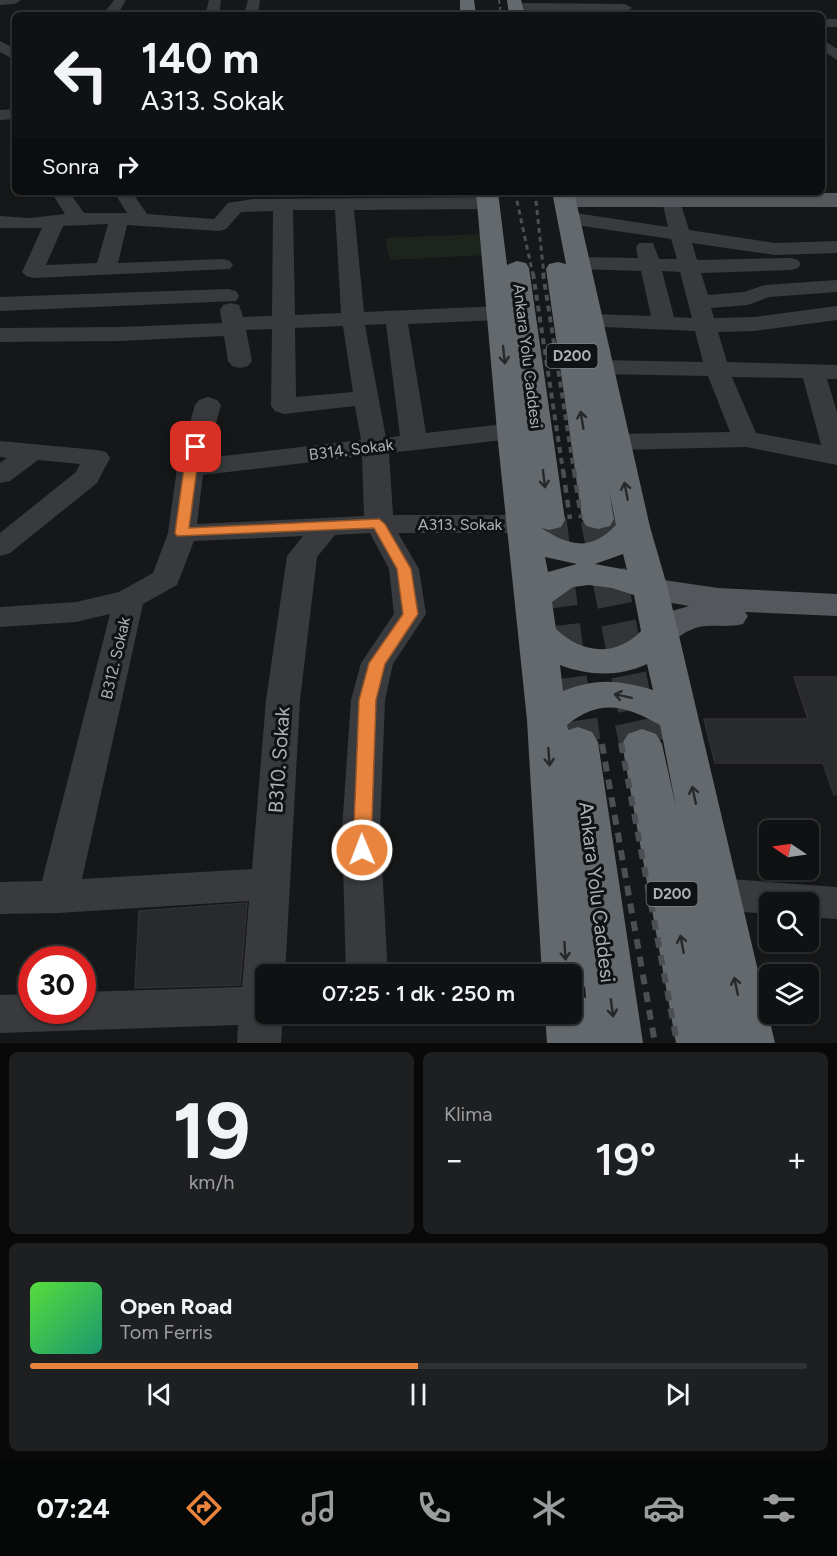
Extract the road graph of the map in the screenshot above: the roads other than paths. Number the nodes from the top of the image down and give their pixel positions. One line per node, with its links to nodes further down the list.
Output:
1 (15, 0): 2 (street)
2 (0, 1)
3 (521, 7): 4 (street)
4 (625, 8)
5 (837, 32): 6 (street)
6 (826, 42): 7 (street)
7 (837, 56)
8 (62, 195): 16 (street)
9 (125, 195): 18 (street)
10 (494, 196): 14 (street); 38 (highway); 67 (highway, Ankara Yolu Caddesi / D200, one-way to 67)
11 (837, 200): 13 (main road)
12 (562, 201): 13 (main road); 23 (street); 27 (highway); 64 (highway, D200, one-way to 12)
13 (671, 201): 24 (street)
14 (344, 204): 15 (street); 41 (street)
15 (283, 205): 22 (street); 43 (street)
16 (78, 219): 17 (street); 19 (street)
17 (118, 219): 18 (street); 33 (street)
18 (141, 220): 21 (street)
19 (55, 221): 20 (street); 33 (street)
20 (0, 222)
21 (181, 222): 22 (street); 31 (street)
22 (219, 225): 29 (street)
23 (641, 230): 24 (street); 30 (street)
24 (680, 236): 25 (street); 32 (street)
25 (837, 247)
26 (837, 261): 28 (street)
27 (577, 263): 30 (street); 42 (highway)
28 (807, 263): 32 (street); 34 (street)
29 (223, 265): 31 (street); 35 (street)
30 (650, 265): 32 (street); 44 (street)
31 (177, 266): 33 (street)
32 (689, 266): 36 (street)
33 (106, 269)
34 (834, 289): 36 (street)
35 (228, 296): 37 (street); 46 (street)
36 (698, 302): 45 (street)
37 (0, 304)
38 (500, 313): 40 (street); 54 (highway, one-way to 54)
39 (837, 313): 45 (street)
40 (396, 317): 41 (street); 56 (street)
41 (353, 319): 43 (street); 52 (street)
42 (590, 321): 44 (street); 49 (highway)
43 (283, 322): 46 (street); 52 (street)
44 (664, 324): 45 (street)
45 (704, 325): 50 (street)
46 (235, 327): 47 (street); 48 (street)
47 (0, 335)
48 (240, 361)
49 (600, 367): 50 (street); 57 (highway)
50 (717, 369): 51 (street); 55 (street)
51 (825, 372): 61 (street)
52 (365, 398): 58 (street)
53 (208, 405): 62 (street, B312. Sokak)
54 (512, 430): 56 (street, B314. Sokak); 67 (highway)
55 (746, 440): 57 (street); 61 (street)
56 (414, 442): 58 (street, B314. Sokak)
57 (617, 442): 68 (highway, one-way to 57)
58 (375, 447): 62 (street, B314. Sokak); 65 (street)
59 (0, 449): 60 (street)
60 (33, 452): 63 (street); 70 (street)
61 (837, 456)
62 (190, 468): 69 (street, B312. Sokak)
63 (0, 476)
64 (597, 519)
65 (379, 524): 66 (street, A313. Sokak); 67 (street, A313. Sokak); 87 (street)
66 (328, 525): 69 (street, A313. Sokak); 81 (street, B310. Sokak)
67 (532, 526): 68 (highway); 74 (highway)
68 (633, 527): 71 (highway)
69 (182, 533): 72 (street, B312. Sokak)
70 (0, 547)
71 (650, 589): 73 (main road); 74 (highway); 77 (highway)
72 (129, 599): 75 (street); 83 (street, B312. Sokak)
73 (837, 605)
74 (535, 615): 77 (highway); 79 (highway)
75 (0, 617)
76 (837, 627): 77 (main road)
77 (659, 634): 78 (highway)
78 (677, 717): 79 (highway, one-way to 79); 82 (highway, one-way to 78)
79 (562, 731): 88 (highway, one-way to 88); 95 (highway, Ankara Yolu Caddesi, one-way to 95)
80 (642, 744): 96 (highway, D200, one-way to 80)
81 (271, 884): 83 (street); 86 (street, B310. Sokak)
82 (716, 894): 85 (street); 97 (highway, one-way to 82)
83 (58, 897): 84 (street)
84 (0, 898)
85 (837, 903)
86 (266, 964)
87 (367, 964)
88 (566, 964)
89 (96, 1012): 92 (street)
90 (18, 1013): 91 (street)
91 (0, 1014)
92 (255, 1018)
93 (571, 1024): 94 (highway)
94 (573, 1043)
95 (617, 1043)
96 (702, 1043)
97 (748, 1043)

